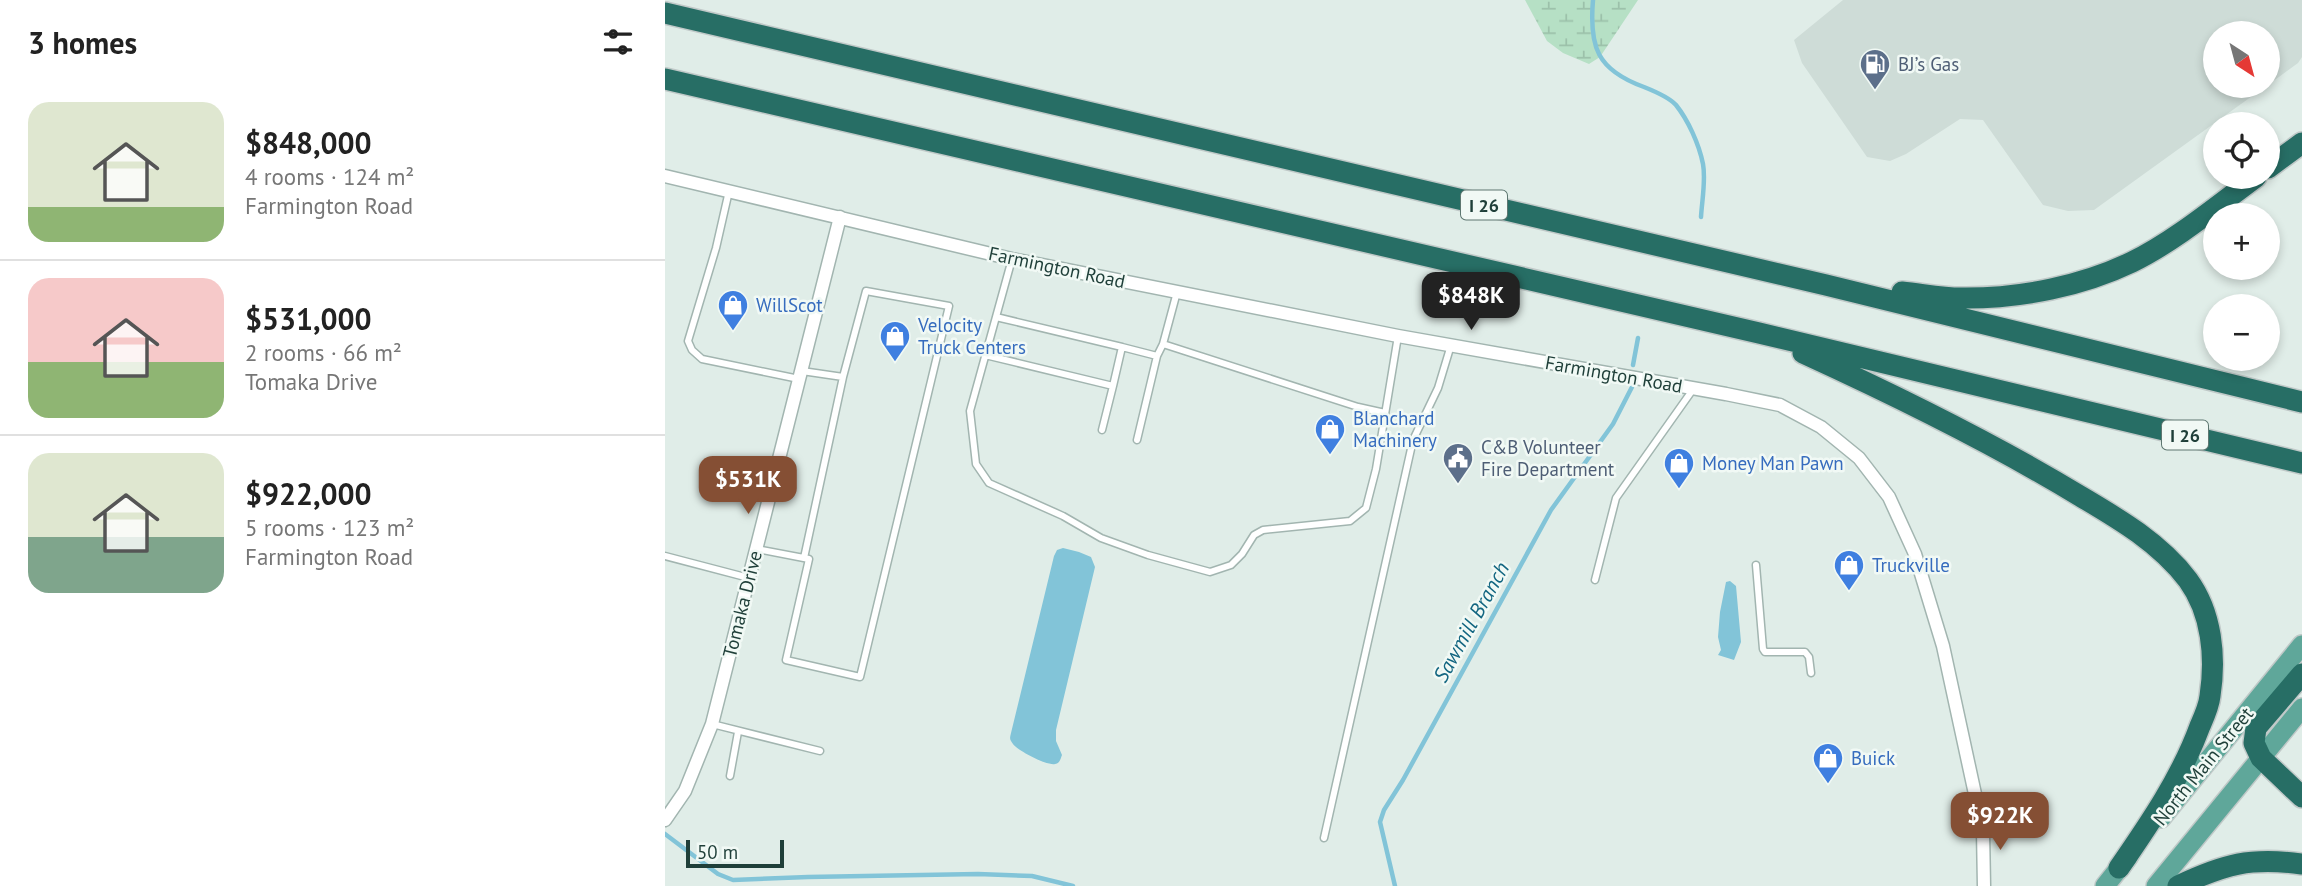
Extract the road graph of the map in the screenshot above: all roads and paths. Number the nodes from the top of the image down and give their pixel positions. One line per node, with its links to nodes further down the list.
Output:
1 (665, 13): 10 (highway, I 26)
2 (665, 79): 13 (highway, I 26)
3 (2302, 143): 4 (highway)
4 (2280, 159)
5 (665, 176): 7 (street, Farmington Road)
6 (2240, 189): 10 (highway)
7 (729, 191): 8 (street, Farmington Road); 20 (lane)
8 (840, 217): 9 (street, Farmington Road); 20 (street, Tomaka Drive)
9 (1013, 259): 11 (street, Farmington Road); 12 (lane)
10 (1826, 285): 24 (highway, I 26)
11 (1177, 292): 14 (street, Farmington Road); 15 (lane)
12 (996, 317): 17 (lane); 18 (lane)
13 (1759, 333): 28 (highway, I 26); 48 (highway)
14 (1398, 336): 16 (street, Farmington Road); 25 (lane)
15 (1163, 344): 19 (lane); 25 (lane)
16 (1451, 345): 23 (street, Farmington Road); 46 (lane)
17 (1122, 347): 19 (lane); 22 (lane)
18 (985, 355): 22 (lane); 25 (lane)
19 (1157, 356): 27 (lane)
20 (801, 375): 21 (lane); 29 (street, Tomaka Drive)
21 (843, 377): 31 (lane); 31 (lane)
22 (1113, 386): 26 (lane)
23 (1694, 388): 34 (lane); 49 (street, Farmington Road)
24 (2302, 402)
25 (1385, 413)
26 (1101, 430)
27 (1137, 440)
28 (2302, 463)
29 (757, 549): 31 (lane); 33 (street, Tomaka Drive)
30 (665, 556): 33 (lane)
31 (804, 558)
32 (1756, 565): 36 (lane)
33 (749, 578): 39 (street, Tomaka Drive)
34 (1595, 580)
35 (2302, 645): 48 (main road, North Main Street)
36 (1811, 673)
37 (2302, 674): 42 (highway)
38 (2302, 708): 42 (main road, North Main Street)
39 (712, 724): 40 (lane); 45 (street, Tomaka Drive)
40 (738, 732): 41 (lane); 43 (lane)
41 (820, 751)
42 (2261, 758): 44 (highway); 51 (main road, North Main Street)
43 (730, 776)
44 (2302, 797)
45 (667, 814)
46 (1324, 838)
47 (2302, 864): 52 (highway)
48 (2119, 868): 50 (main road, North Main Street)
49 (1984, 886)
50 (2105, 886)
51 (2156, 886)
52 (2178, 886)

